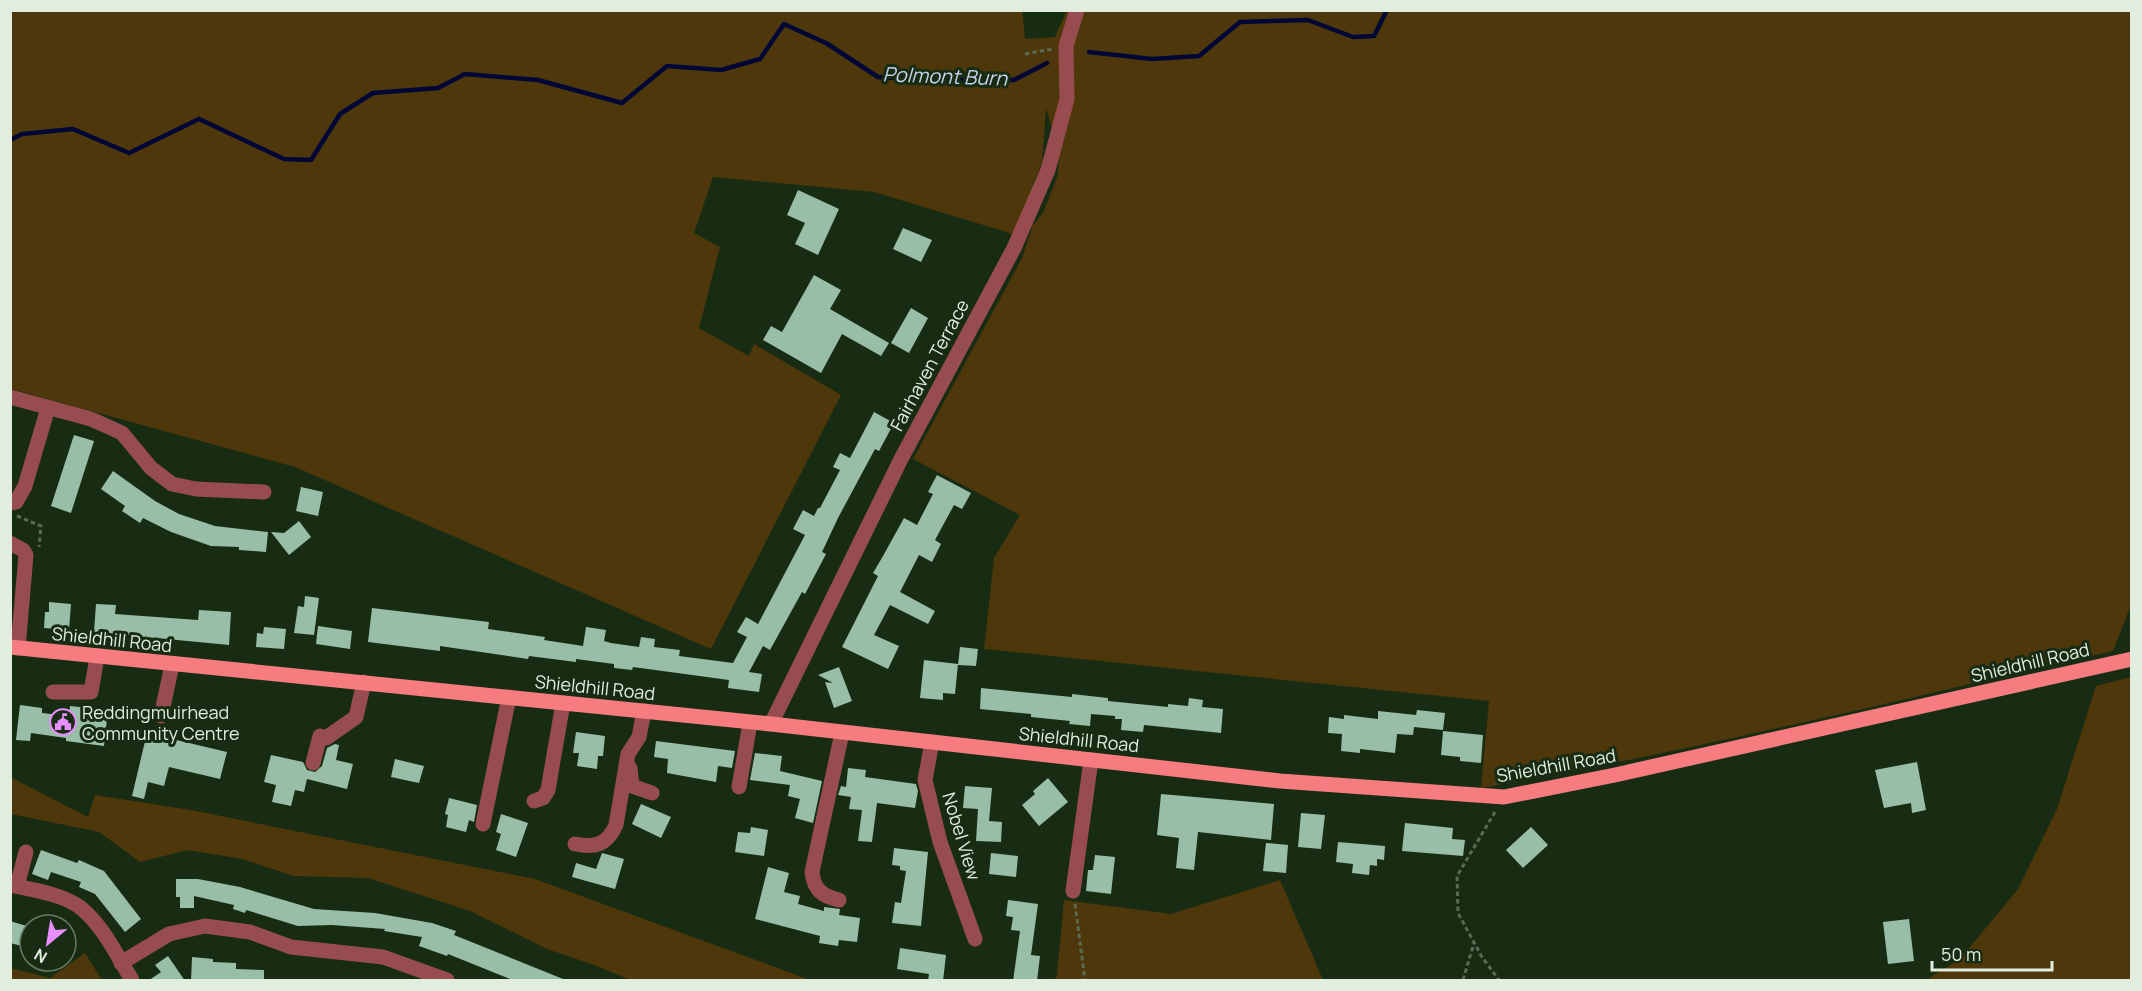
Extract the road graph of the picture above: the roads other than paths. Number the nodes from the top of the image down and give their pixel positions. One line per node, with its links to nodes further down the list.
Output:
1 (1077, 10): 18 (street, Fairhaven Terrace)
2 (10, 397): 3 (street)
3 (48, 408): 4 (street); 5 (street)
4 (264, 492)
5 (10, 503)
6 (10, 543): 7 (street)
7 (14, 647): 8 (main road, Shieldhill Road)
8 (97, 657): 10 (main road, Shieldhill Road); 12 (street)
9 (2132, 659): 21 (main road, Shieldhill Road)
10 (172, 665): 11 (main road, Shieldhill Road); 16 (street)
11 (364, 682): 13 (main road, Shieldhill Road); 22 (street)
12 (53, 692)
13 (509, 697): 14 (main road, Shieldhill Road); 26 (street)
14 (563, 703): 15 (main road, Shieldhill Road); 25 (street)
15 (648, 712): 17 (main road, Shieldhill Road); 24 (street); 27 (street)
16 (160, 716)
17 (750, 723): 18 (main road, Shieldhill Road); 23 (street)
18 (771, 724): 19 (main road, Shieldhill Road)
19 (842, 732): 20 (main road, Shieldhill Road); 31 (street)
20 (932, 742): 21 (main road, Shieldhill Road); 32 (street, Nobel View)
21 (1091, 760): 30 (street)
22 (313, 763)
23 (740, 787)
24 (652, 793)
25 (534, 801)
26 (483, 824)
27 (575, 844)
28 (26, 852): 29 (street)
29 (14, 886): 33 (street)
30 (1074, 891)
31 (839, 900)
32 (975, 939)
33 (121, 963): 34 (street); 35 (street)
34 (132, 981)
35 (447, 981)

